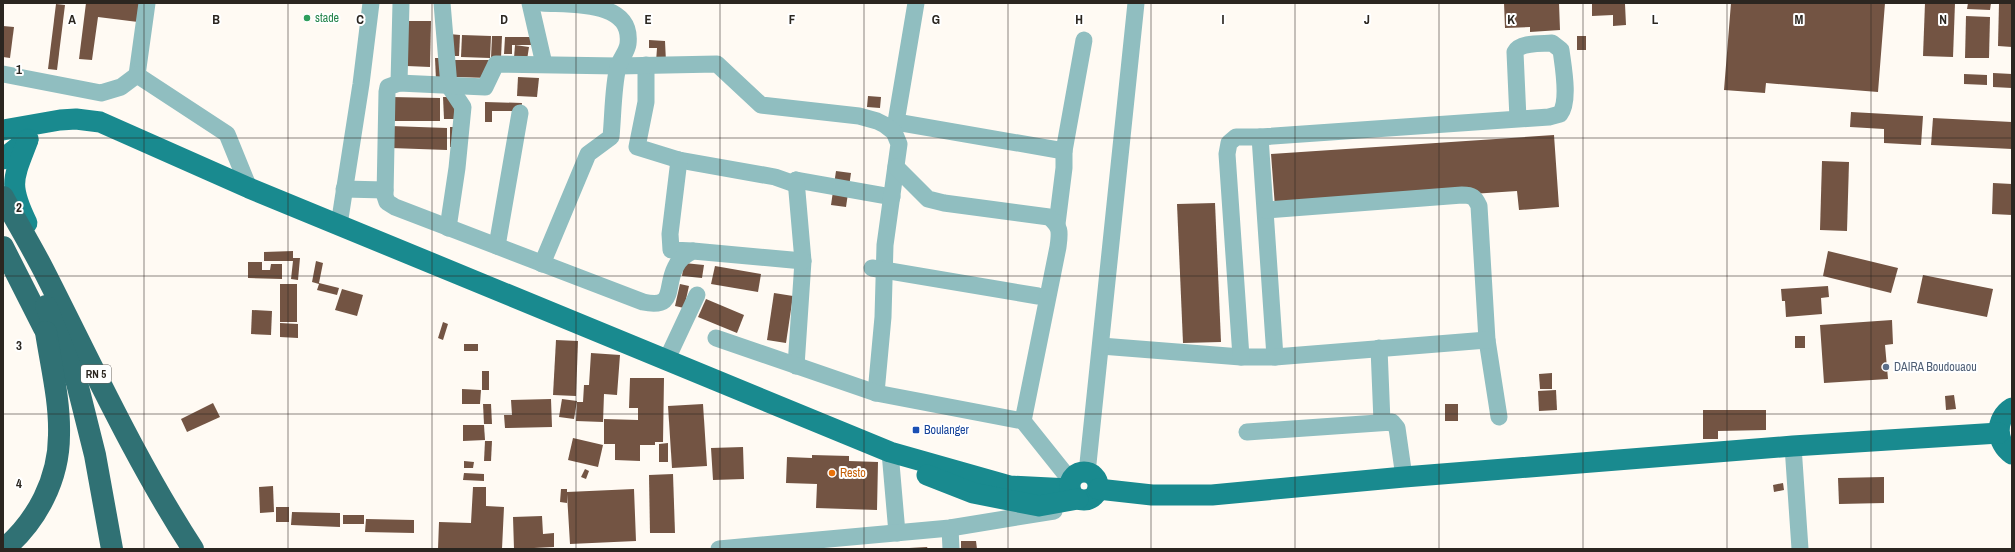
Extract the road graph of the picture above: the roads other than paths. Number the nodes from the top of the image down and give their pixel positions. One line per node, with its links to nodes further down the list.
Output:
1 (147, 3): 14 (street)
2 (371, 3): 15 (street)
3 (401, 3): 16 (street)
4 (442, 3): 17 (street)
5 (530, 3): 10 (street)
6 (542, 3): 12 (street)
7 (916, 3): 25 (street)
8 (1136, 3): 52 (street)
9 (1084, 40): 25 (street)
10 (544, 64): 12 (street); 17 (street)
11 (646, 65): 12 (street); 22 (street); 27 (street)
12 (618, 66): 44 (street)
13 (3, 74): 14 (street)
14 (137, 75): 30 (street)
15 (361, 84): 16 (street); 31 (street)
16 (394, 85): 17 (street); 32 (street)
17 (449, 86): 39 (street)
18 (520, 112): 40 (street)
19 (1518, 119): 19 (street); 23 (street)
20 (60, 120): 21 (main road); 24 (main road); 30 (main road)
21 (3, 130)
22 (894, 132): 25 (street); 28 (street)
23 (1260, 137): 35 (street); 54 (street)
24 (28, 140): 26 (main road); 45 (main road)
25 (1064, 151): 37 (street)
26 (3, 159)
27 (679, 160): 29 (street); 42 (street)
28 (896, 167): 34 (street); 37 (street)
29 (796, 180): 34 (street); 43 (street)
30 (249, 188): 38 (main road)
31 (344, 189): 32 (street); 38 (street)
32 (385, 190): 39 (street)
33 (3, 197): 45 (highway, RN 5)
34 (892, 197): 46 (street)
35 (1266, 210): 51 (street); 55 (street)
36 (3, 220): 75 (highway)
37 (1057, 224): 61 (street)
38 (339, 225): 56 (main road)
39 (448, 228): 40 (street)
40 (497, 246): 44 (street)
41 (3, 247): 49 (highway, RN 5)
42 (693, 251): 43 (street); 44 (street)
43 (803, 261): 57 (street)
44 (542, 264)
45 (42, 266): 76 (highway, RN 5)
46 (878, 268): 48 (street); 58 (street)
47 (697, 295): 56 (street)
48 (1038, 296)
49 (46, 332): 73 (highway); 74 (highway, RN 5)
50 (716, 338): 57 (street)
51 (1487, 340): 53 (street); 60 (street)
52 (1101, 346): 54 (street); 69 (street)
53 (1379, 348): 55 (street); 62 (street)
54 (1241, 357): 55 (street)
55 (1275, 357)
56 (668, 359): 66 (main road)
57 (796, 366): 58 (street)
58 (876, 393): 61 (street)
59 (2012, 408): 64 (main road)
60 (1499, 417)
61 (1023, 421): 69 (street)
62 (1382, 422): 63 (street); 68 (street)
63 (1247, 432)
64 (1999, 433): 65 (main road); 67 (main road)
65 (1793, 446): 68 (main road); 79 (street)
66 (890, 452): 69 (main road); 71 (street)
67 (2012, 454)
68 (1404, 477): 69 (main road)
69 (1082, 488): 70 (street)
70 (950, 528): 71 (street); 78 (street)
71 (897, 533): 72 (street)
72 (771, 547): 77 (street)
73 (4, 549)
74 (102, 549)
75 (112, 549)
76 (193, 549)
77 (719, 549)
78 (951, 549)
79 (1800, 549)

